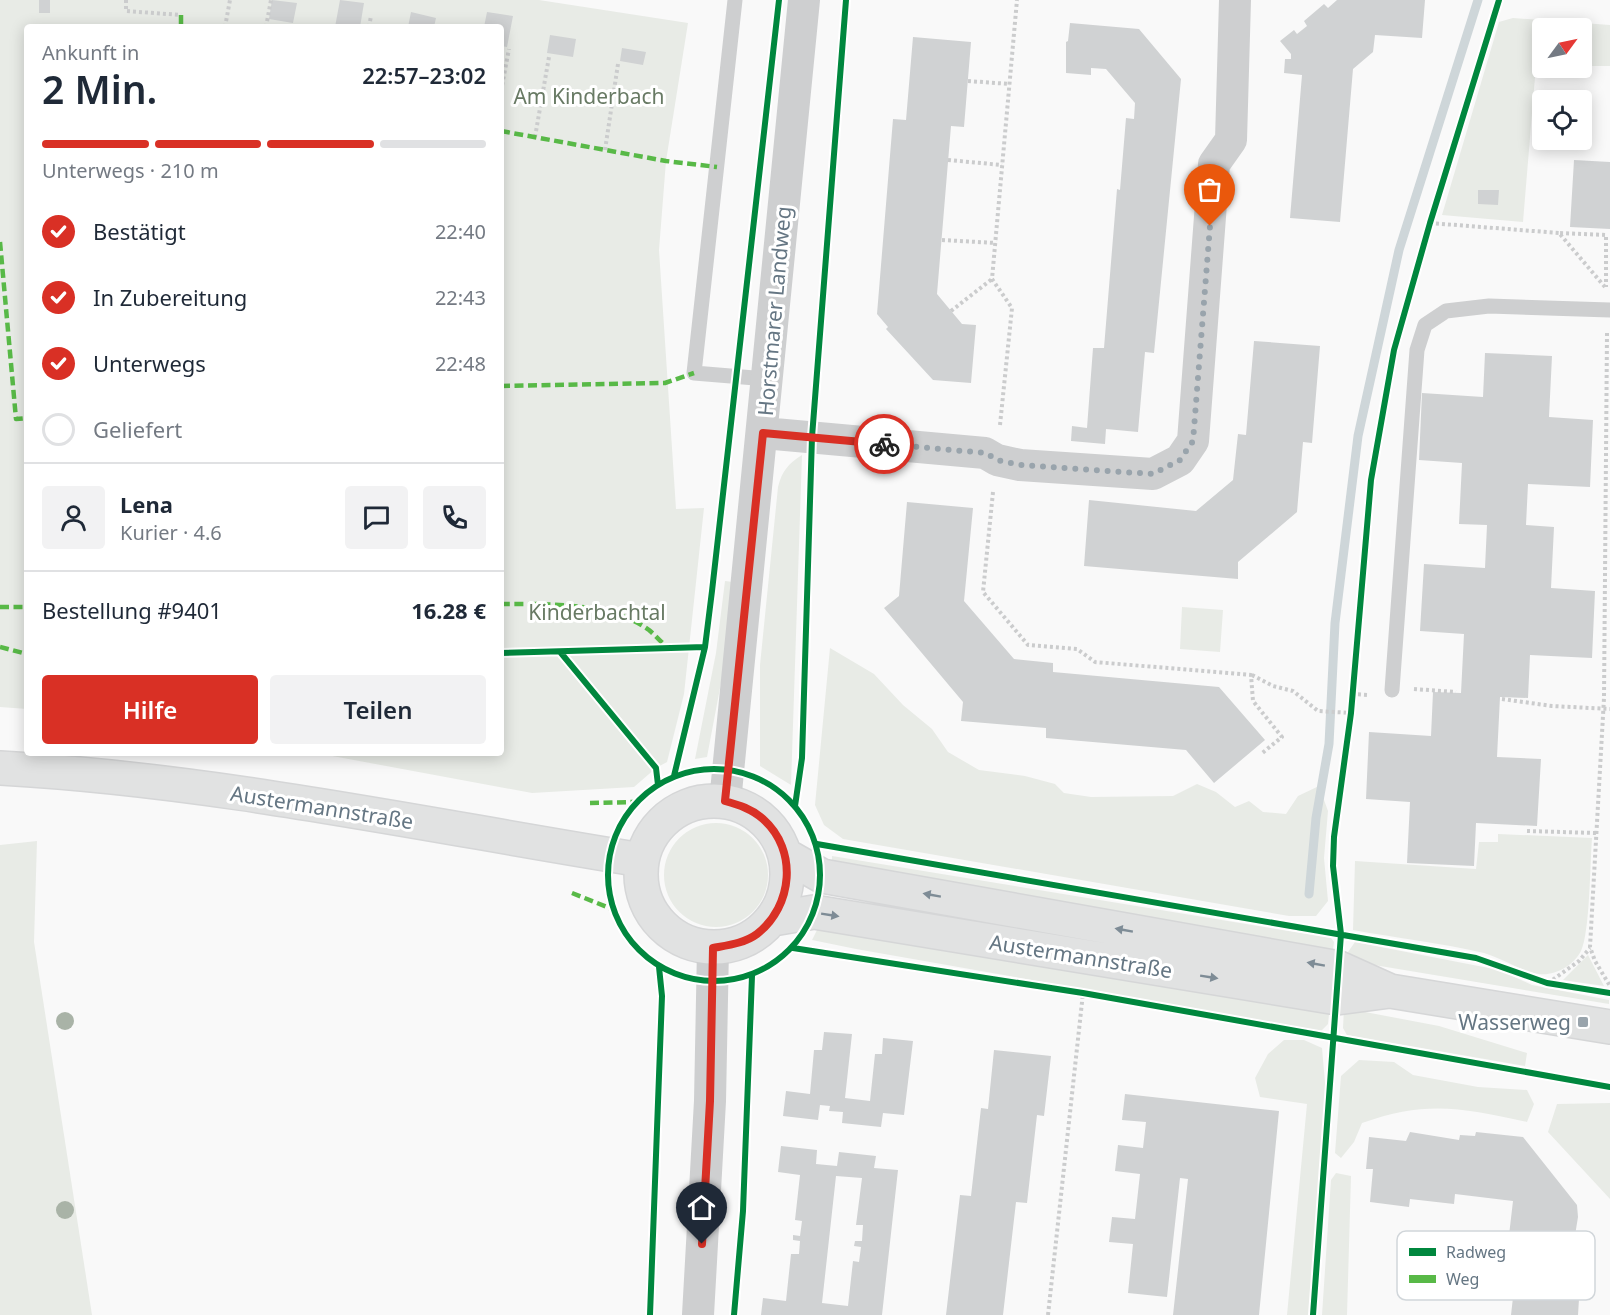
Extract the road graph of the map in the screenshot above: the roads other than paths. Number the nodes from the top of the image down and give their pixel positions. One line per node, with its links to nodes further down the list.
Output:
1 (735, 0): 5 (lane)
2 (804, 0): 5 (street, Horstmarer Landweg)
3 (1235, 0): 6 (street)
4 (1609, 310): 7 (lane)
5 (768, 379): 6 (street, Horstmarer Landweg)
6 (763, 433): 9 (street, Horstmarer Landweg)
7 (1392, 690)
8 (0, 768): 11 (main road, Austermannstraße)
9 (725, 801): 10 (main road); 11 (main road)
10 (785, 855): 12 (main road); 14 (main road, Austermannstraße, one-way to 10)
11 (642, 860): 13 (main road)
12 (772, 919): 13 (main road); 14 (main road, Austermannstraße, one-way to 14)
13 (713, 948): 16 (street)
14 (1390, 991): 15 (main road, Austermannstraße)
15 (1610, 1027)
16 (698, 1315)

